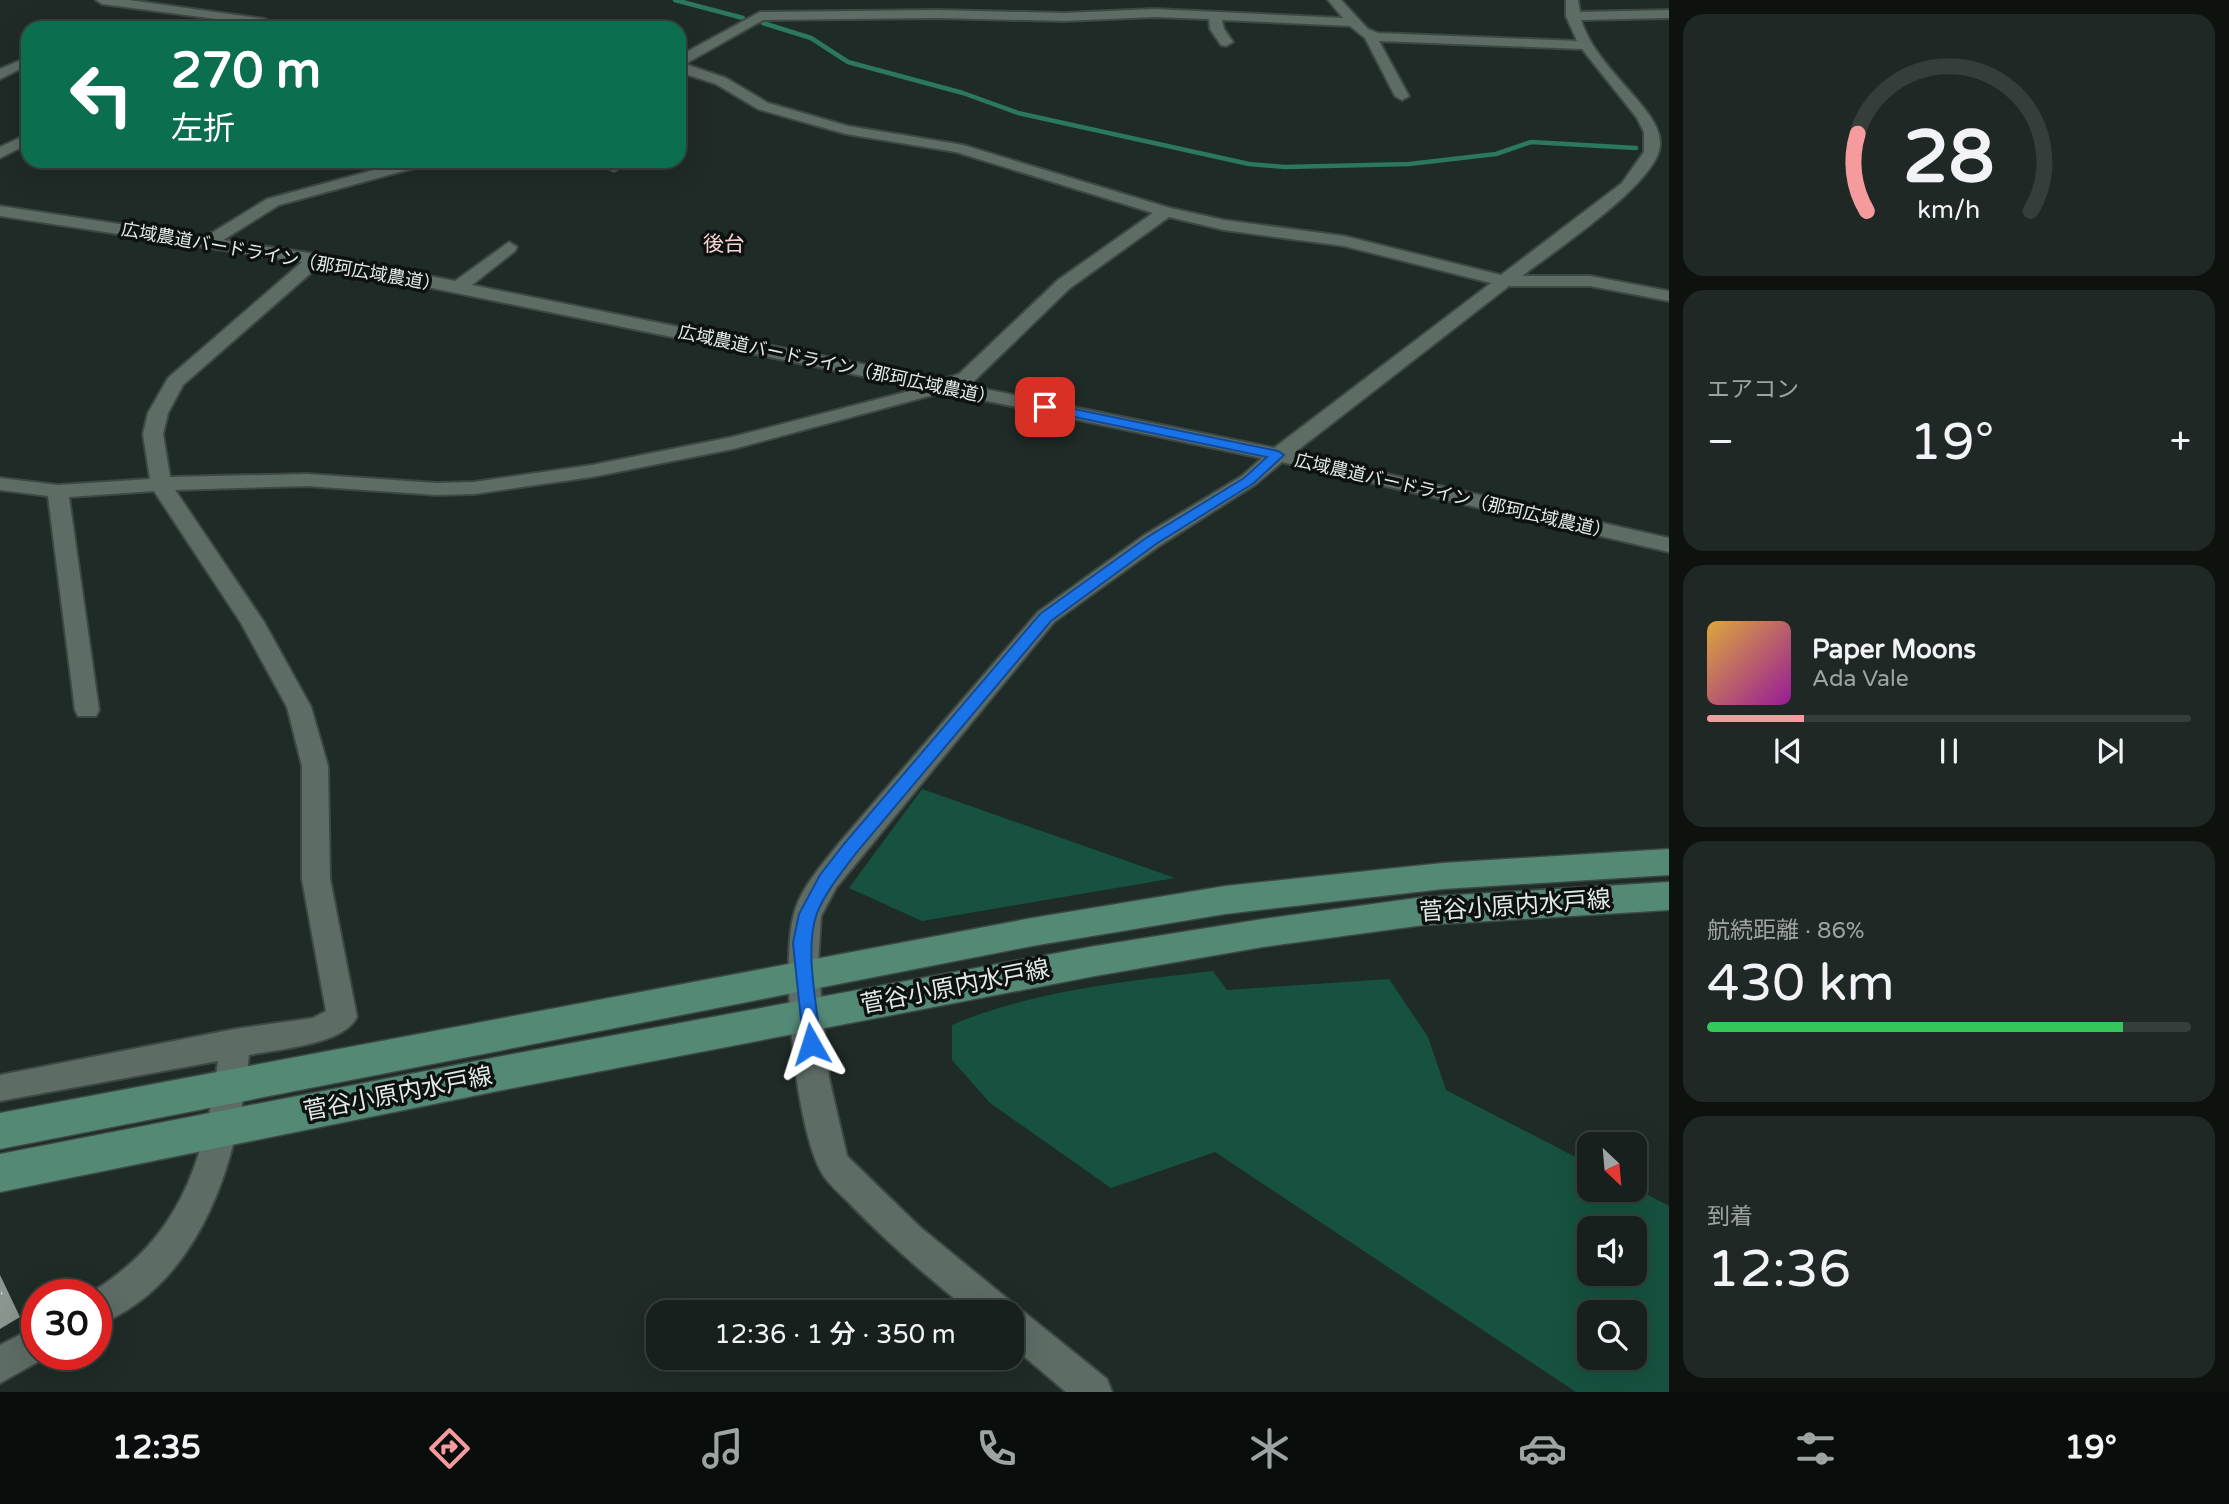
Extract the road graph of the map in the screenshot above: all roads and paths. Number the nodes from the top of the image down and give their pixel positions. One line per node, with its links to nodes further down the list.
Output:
1 (102, 0): 12 (street)
2 (1073, 0): 11 (street)
3 (1105, 0): 8 (street)
4 (1334, 0): 13 (street)
5 (1650, 0): 10 (street)
6 (1572, 8): 10 (street); 16 (street)
7 (1669, 14): 10 (street)
8 (1100, 15): 9 (street); 11 (street)
9 (1215, 15): 13 (street); 15 (street)
10 (1655, 16)
11 (1064, 17): 19 (street)
12 (251, 21)
13 (1352, 22): 14 (street)
14 (1376, 37): 16 (street); 23 (street)
15 (1226, 42)
16 (1584, 45): 25 (street)
17 (0, 56): 18 (street)
18 (21, 61)
19 (686, 61)
20 (21, 65): 22 (street)
21 (686, 68): 29 (street)
22 (0, 75)
23 (1402, 96)
24 (21, 142): 26 (street)
25 (1661, 144): 33 (street)
26 (0, 153)
27 (398, 168): 30 (street)
28 (0, 211): 30 (street, 広域農道バードライン（那珂広域農道）)
29 (1166, 212): 33 (street); 36 (street)
30 (207, 243): 32 (street, 広域農道バードライン（那珂広域農道）)
31 (509, 247): 34 (street)
32 (316, 259): 34 (street, 広域農道バードライン（那珂広域農道）); 39 (street)
33 (1505, 281): 35 (street); 37 (street)
34 (458, 287): 36 (street, 広域農道バードライン（那珂広域農道）)
35 (1669, 296)
36 (942, 386): 37 (street, 広域農道バードライン（那珂広域農道）); 39 (street)
37 (1278, 455): 41 (street, 広域農道バードライン（那珂広域農道）); 45 (street)
38 (0, 484): 40 (street)
39 (162, 484): 40 (street); 47 (street)
40 (58, 491): 42 (street)
41 (1669, 545)
42 (87, 710)
43 (1669, 862): 45 (main road, 菅谷小原内水戸線)
44 (1669, 896): 46 (main road, 菅谷小原内水戸線)
45 (804, 976): 46 (street); 48 (main road, 菅谷小原内水戸線)
46 (808, 1016): 51 (main road, 菅谷小原内水戸線); 54 (street)
47 (235, 1042): 48 (street); 49 (street)
48 (231, 1085): 50 (main road, 菅谷小原内水戸線); 51 (street)
49 (0, 1088)
50 (0, 1130)
51 (219, 1131): 52 (main road, 菅谷小原内水戸線); 53 (street)
52 (0, 1173)
53 (112, 1297)
54 (982, 1300)
55 (1024, 1334): 58 (street)
56 (21, 1353): 57 (street)
57 (0, 1365)
58 (1094, 1392)

